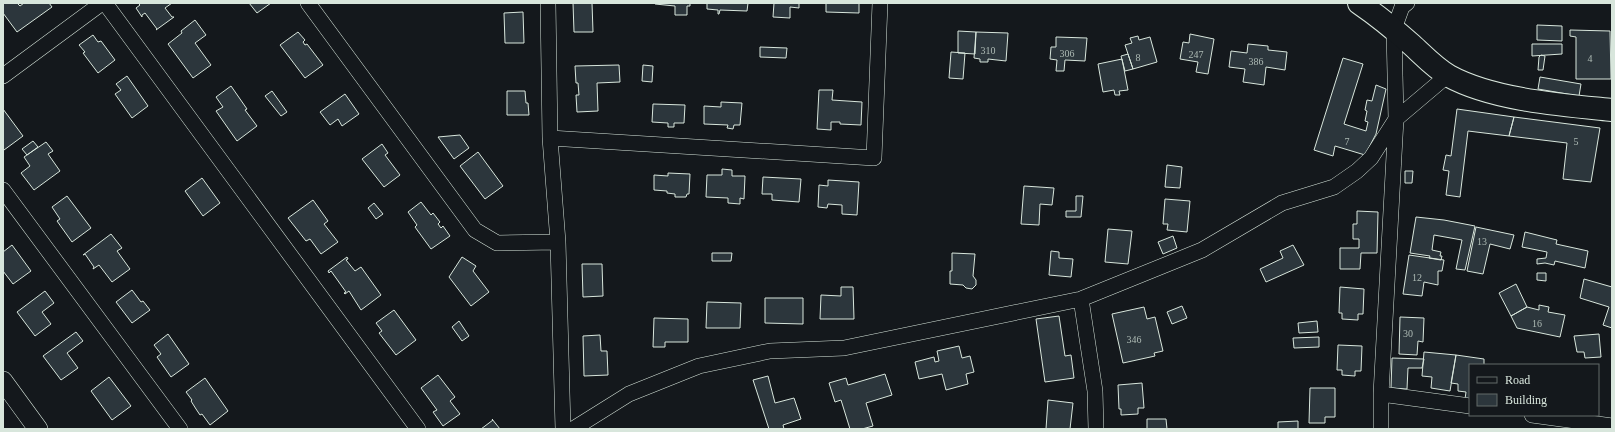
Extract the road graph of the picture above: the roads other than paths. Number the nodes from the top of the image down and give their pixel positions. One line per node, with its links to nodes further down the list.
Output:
1 (104, 3): 8 (street); 23 (street)
2 (308, 3): 14 (street)
3 (548, 3): 12 (street)
4 (880, 3): 12 (street)
5 (1359, 3): 7 (main road)
6 (1407, 3): 7 (street)
7 (1394, 29): 9 (main road); 11 (street)
8 (3, 76)
9 (1448, 76): 10 (main road); 11 (street)
10 (1612, 110)
11 (1396, 119): 15 (street); 17 (street)
12 (550, 138): 14 (street)
13 (3, 190): 22 (street)
14 (558, 242): 24 (street)
15 (1081, 299): 25 (street); 26 (street)
16 (3, 381): 21 (street)
17 (1381, 394): 18 (street); 27 (street)
18 (1469, 406)
19 (1539, 416): 20 (street)
20 (1612, 426)
21 (38, 429)
22 (180, 429)
23 (418, 429)
24 (563, 429)
25 (574, 429)
26 (1096, 429)
27 (1381, 429)

